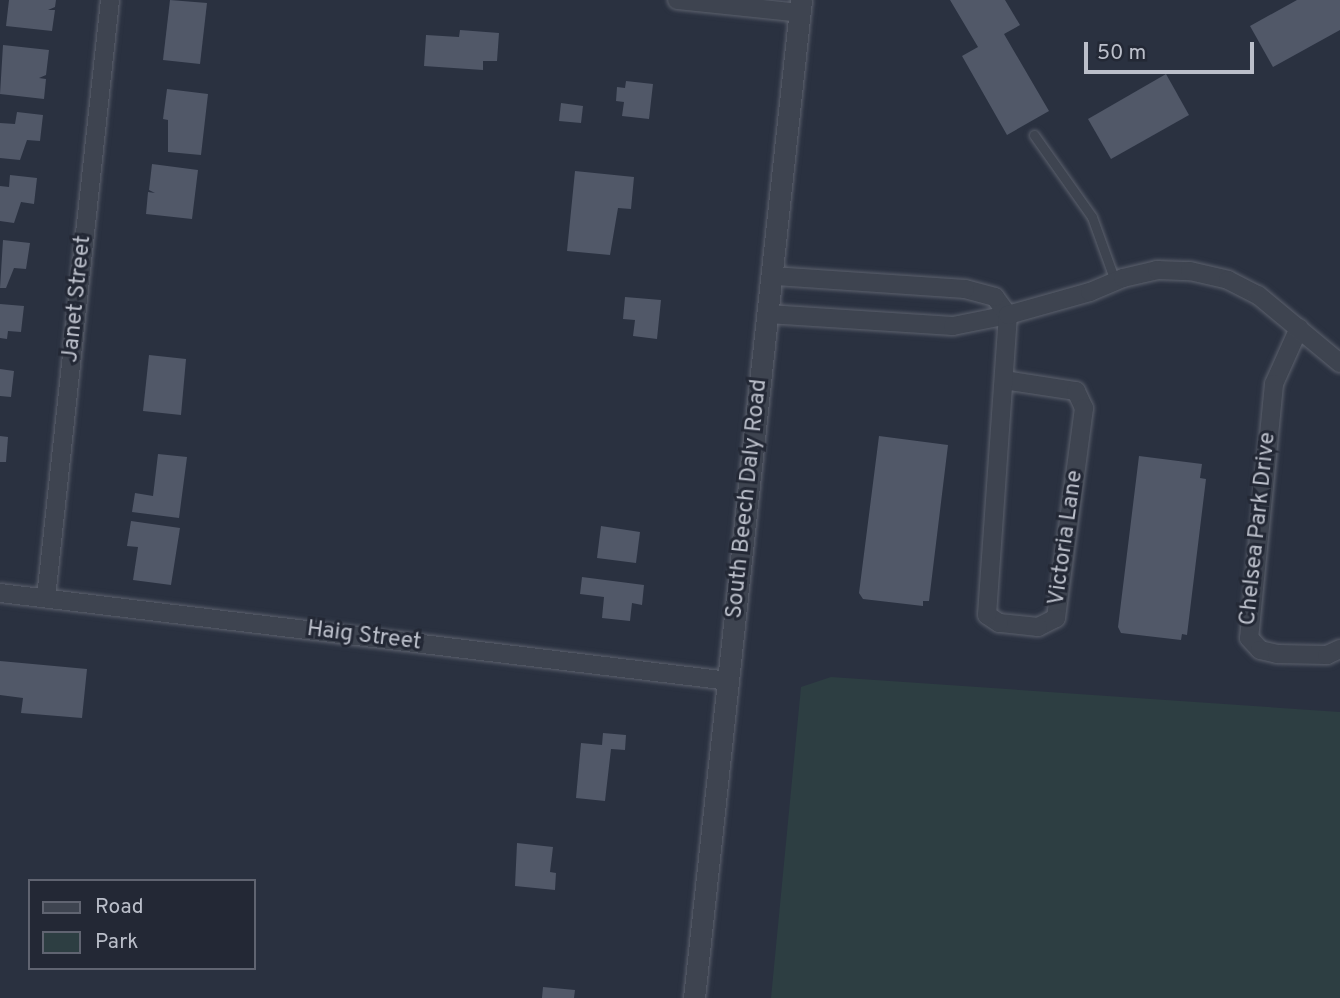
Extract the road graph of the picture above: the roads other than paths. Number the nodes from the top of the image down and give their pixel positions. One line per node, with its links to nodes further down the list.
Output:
1 (110, 0): 13 (street, Janet Street)
2 (677, 0): 3 (street)
3 (801, 7): 5 (street, South Beech Daly Road)
4 (1034, 135): 6 (lane)
5 (772, 276): 7 (street, South Beech Daly Road); 8 (street)
6 (1115, 281): 8 (street); 9 (street)
7 (768, 314): 8 (street); 15 (street, South Beech Daly Road)
8 (1008, 314): 11 (street, Victoria Lane)
9 (1299, 328): 10 (street); 14 (street, Chelsea Park Drive)
10 (1340, 363)
11 (1004, 380): 11 (street, Victoria Lane)
12 (0, 593): 13 (street, Haig Street)
13 (46, 598): 15 (street, Haig Street)
14 (1340, 649)
15 (729, 681): 16 (street, South Beech Daly Road)
16 (694, 998)

